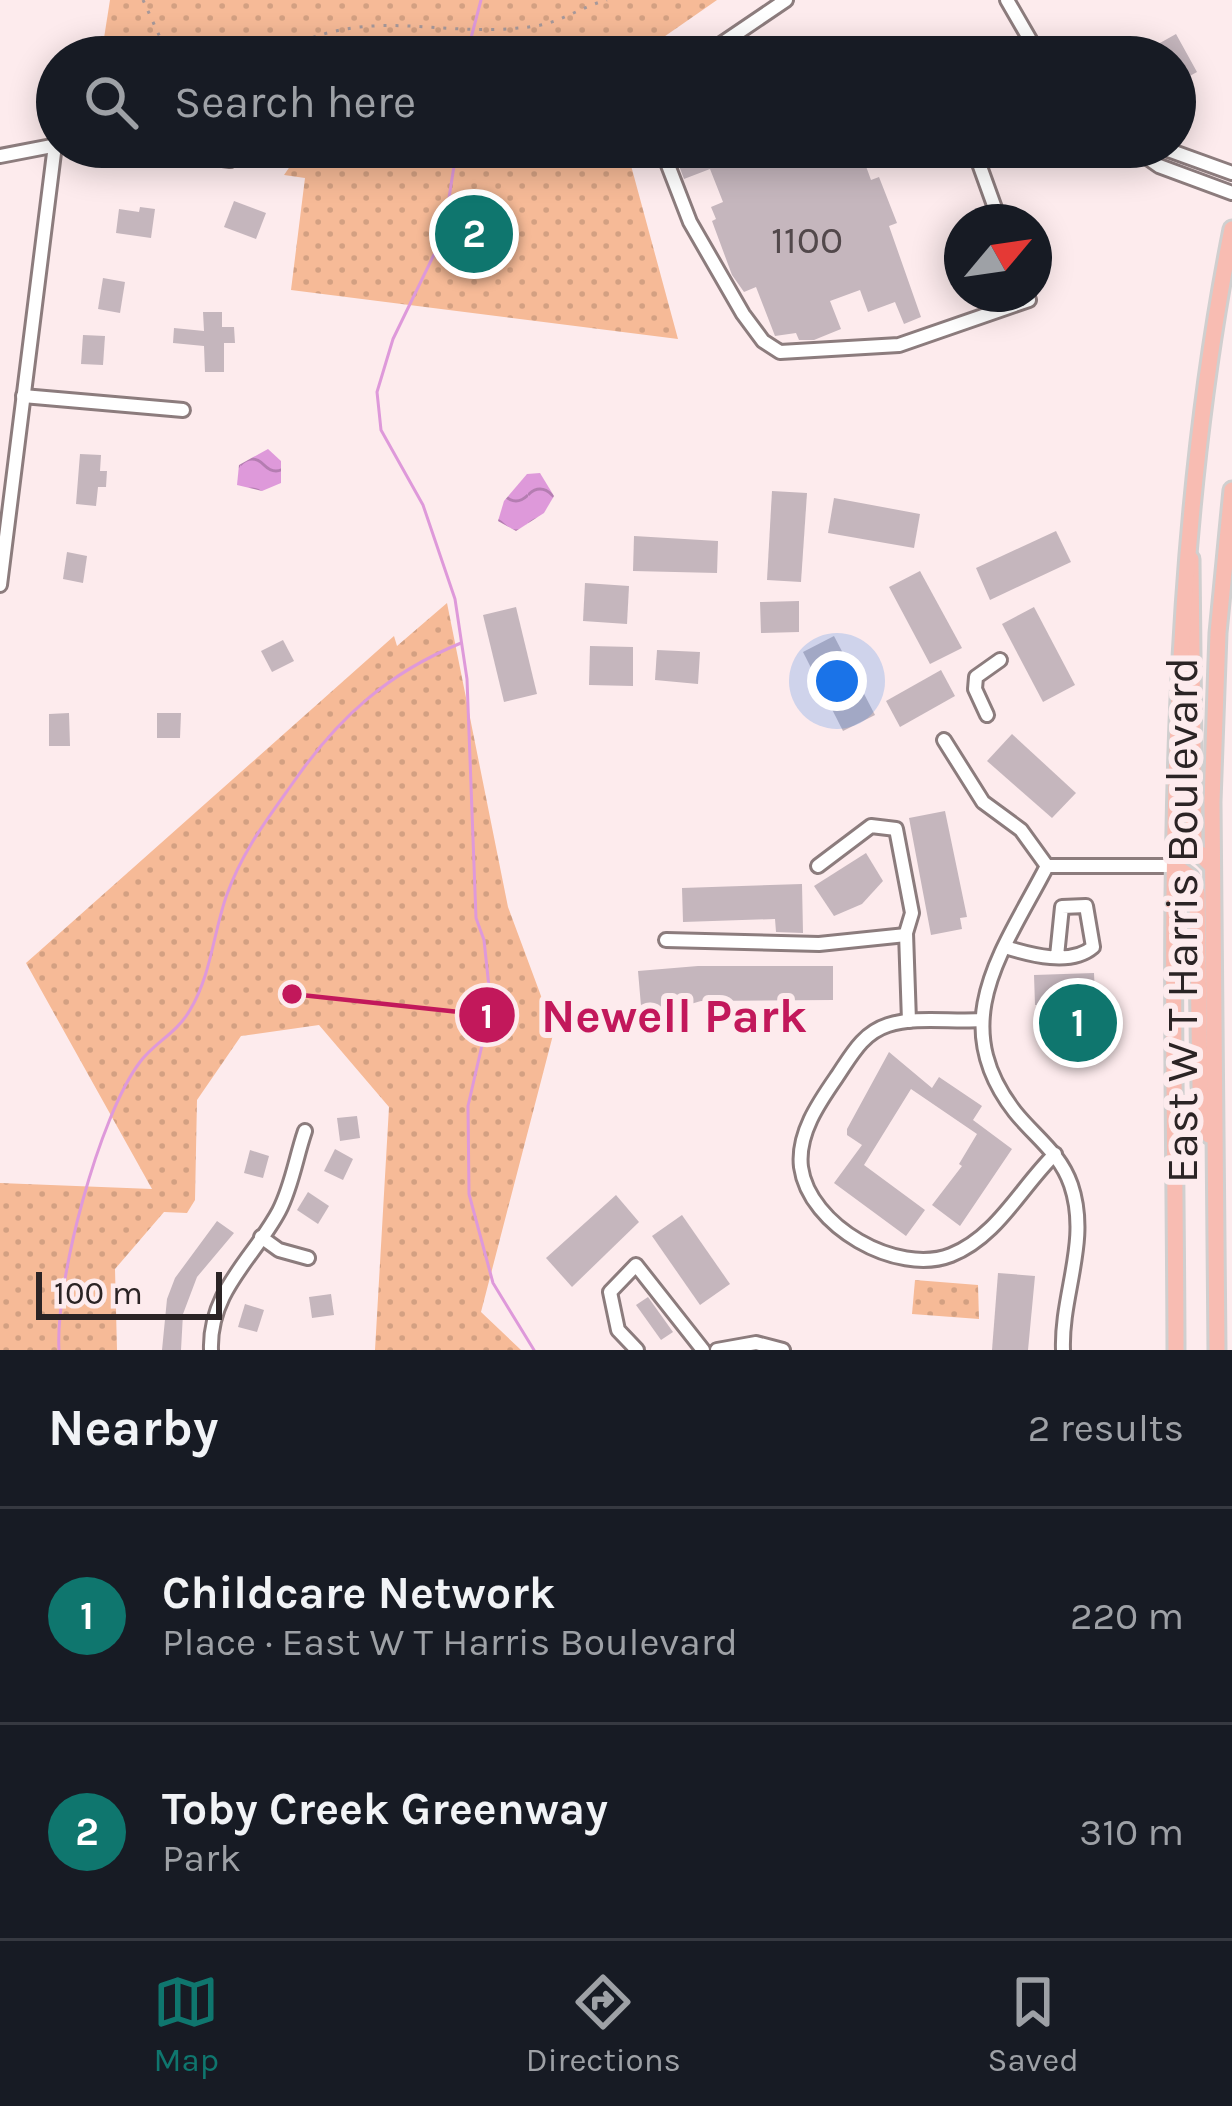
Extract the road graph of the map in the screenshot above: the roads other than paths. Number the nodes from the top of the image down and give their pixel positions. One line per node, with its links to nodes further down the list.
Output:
1 (786, 0): 3 (street)
2 (1006, 0): 4 (street)
3 (733, 36)
4 (1027, 36)
5 (36, 149): 6 (street)
6 (0, 156)
7 (1196, 160): 12 (street)
8 (53, 168): 17 (street)
9 (669, 168): 16 (street)
10 (981, 168): 14 (street)
11 (1164, 168): 13 (street)
12 (1232, 173)
13 (1232, 193)
14 (994, 204)
15 (1232, 230): 20 (main road, East W T Harris Boulevard)
16 (997, 312)
17 (23, 396): 18 (street); 21 (street)
18 (183, 410)
19 (1232, 490): 28 (main road, East W T Harris Boulevard)
20 (1187, 524): 27 (main road, East W T Harris Boulevard); 28 (main road)
21 (0, 585)
22 (1000, 660): 23 (street)
23 (987, 715)
24 (944, 740): 26 (street)
25 (818, 866): 30 (street)
26 (1046, 866): 27 (street); 32 (street)
27 (1175, 866): 38 (main road); 47 (main road, East W T Harris Boulevard)
28 (1212, 866): 29 (street); 38 (main road, East W T Harris Boulevard)
29 (1232, 866)
30 (906, 935): 31 (street); 35 (street)
31 (666, 940)
32 (1005, 947): 33 (street); 34 (street)
33 (1058, 956): 33 (street)
34 (980, 1020): 35 (street); 37 (street)
35 (909, 1022): 37 (street)
36 (305, 1131): 39 (street)
37 (1054, 1154): 46 (street)
38 (1216, 1178): 48 (main road, East W T Harris Boulevard)
39 (261, 1237): 40 (street); 41 (street)
40 (308, 1258)
41 (211, 1350)
42 (637, 1350): 43 (street)
43 (703, 1350)
44 (717, 1350): 45 (street)
45 (783, 1350)
46 (1063, 1350)
47 (1176, 1350)
48 (1216, 1350)

